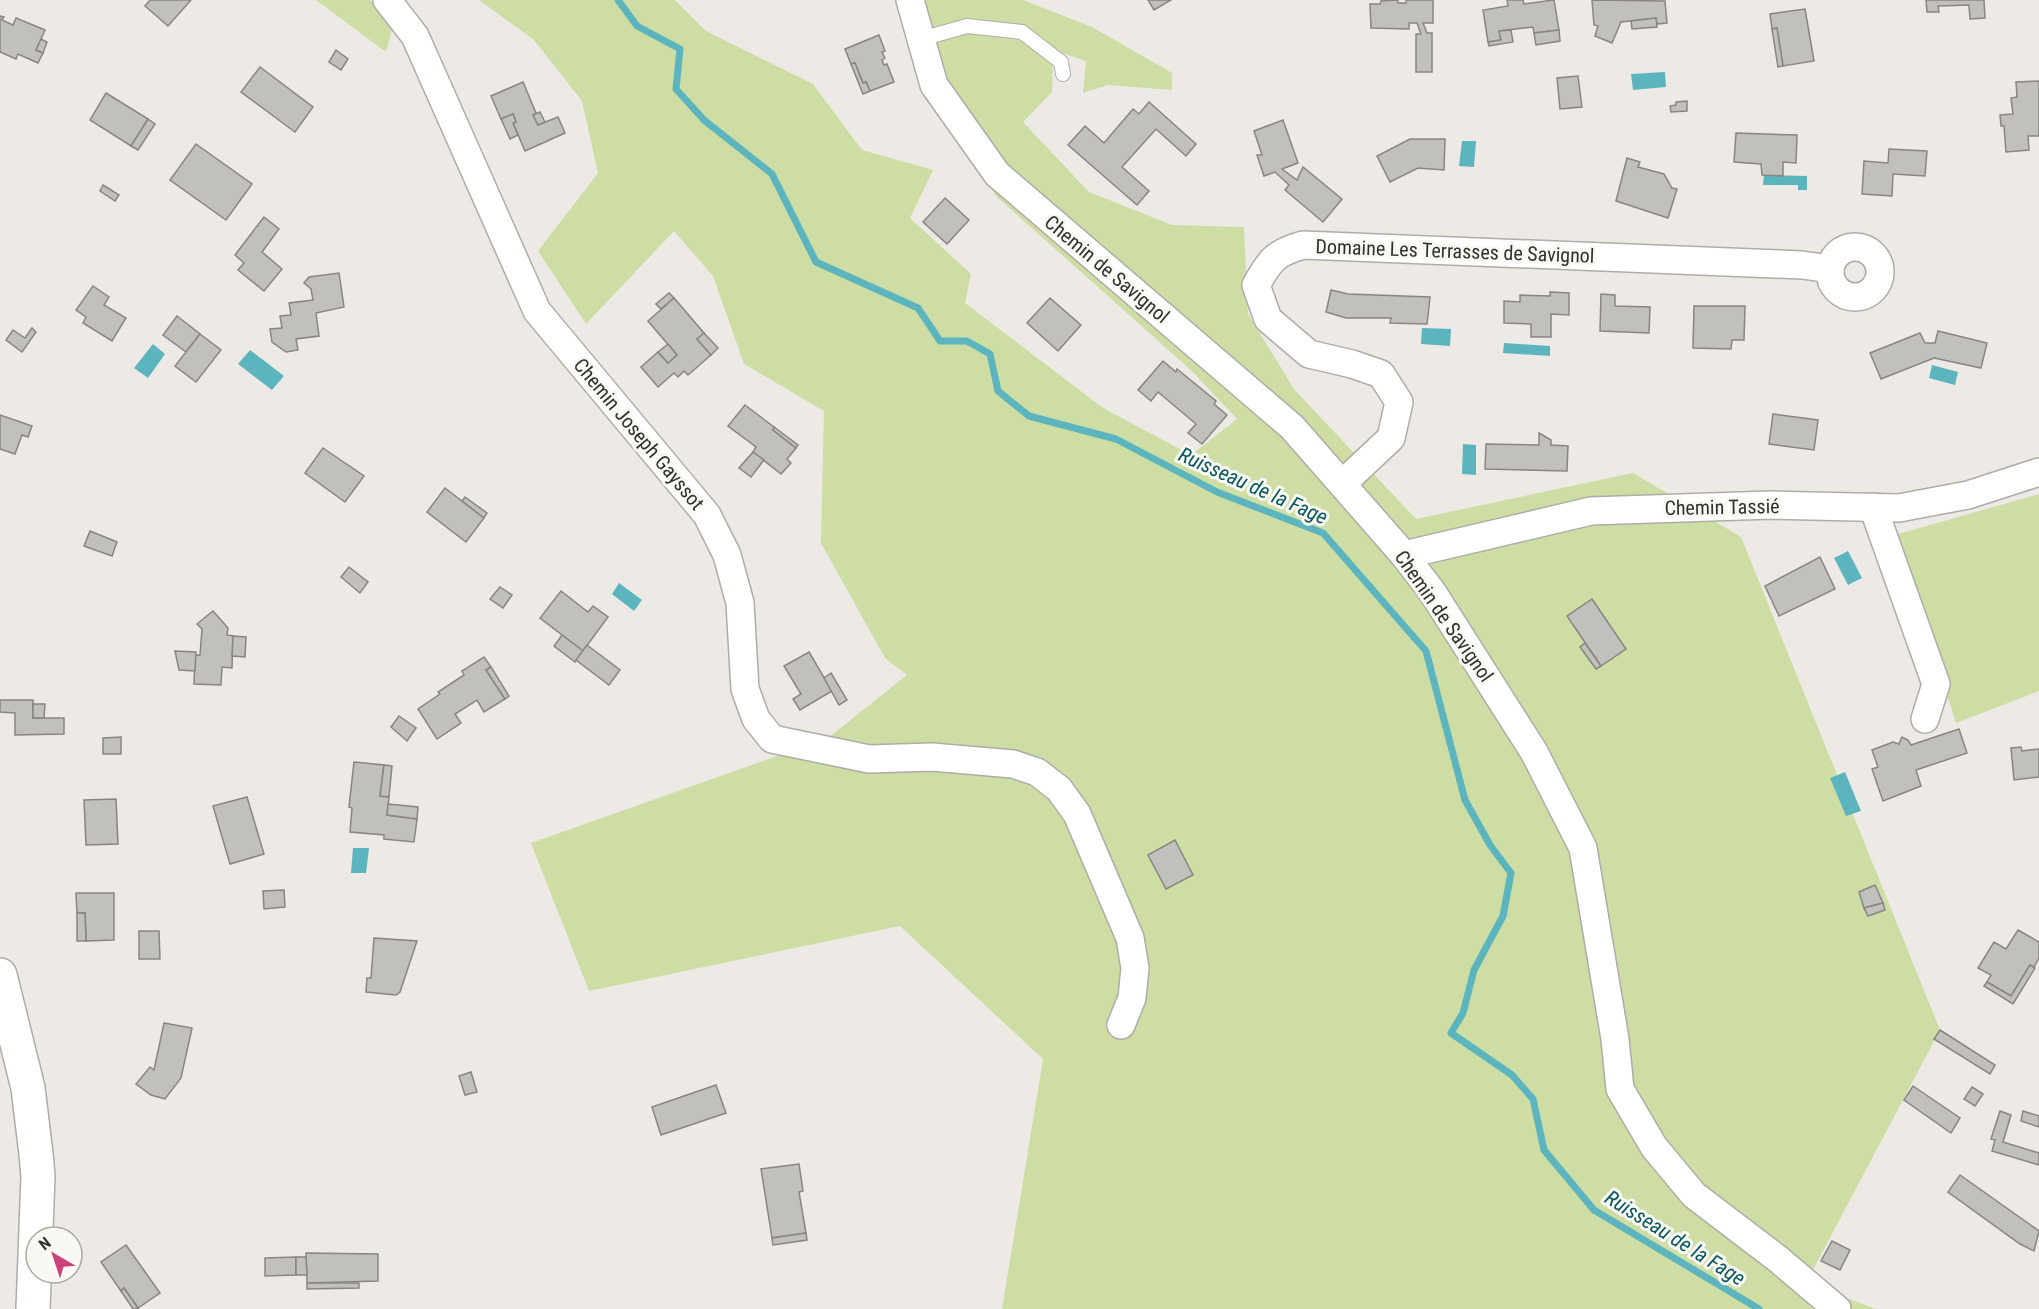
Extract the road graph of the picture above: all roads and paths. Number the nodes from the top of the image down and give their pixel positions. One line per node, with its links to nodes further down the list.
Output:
1 (387, 0): 12 (street, Chemin Joseph Gayssot)
2 (910, 0): 3 (street, Chemin de Savignol)
3 (921, 39): 4 (lane); 7 (street, Chemin de Savignol)
4 (1063, 74)
5 (1830, 269): 7 (street, Domaine Les Terrasses de Savignol)
6 (2039, 472): 8 (street, Chemin Tassié)
7 (1342, 484): 9 (street, Chemin de Savignol)
8 (1873, 507): 9 (street, Chemin Tassié); 10 (street)
9 (1404, 555): 14 (street, Chemin de Savignol)
10 (1925, 719)
11 (0, 975): 13 (street)
12 (1121, 1025)
13 (33, 1309)
14 (1838, 1309)

